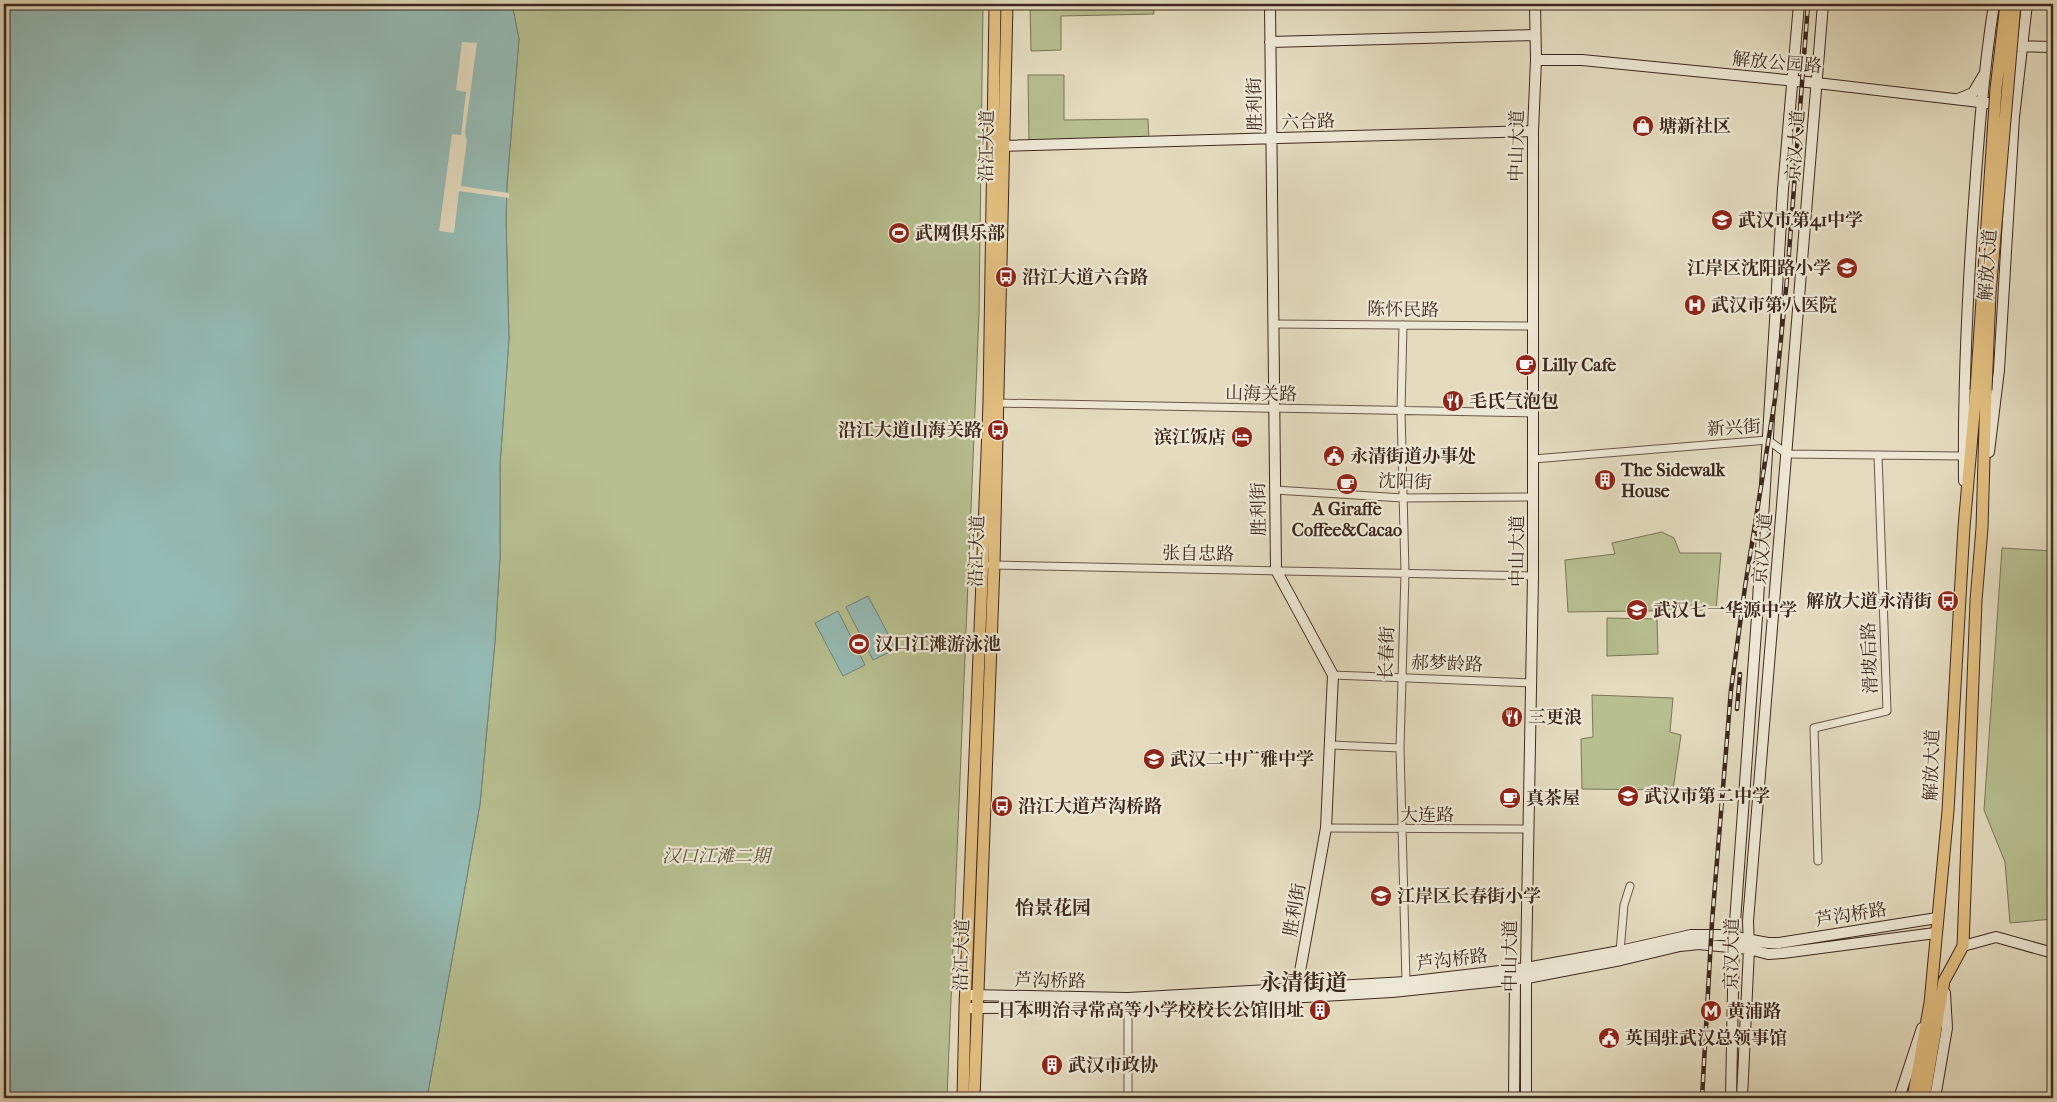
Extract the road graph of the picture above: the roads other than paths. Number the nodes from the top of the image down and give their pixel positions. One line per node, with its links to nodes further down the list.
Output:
1 (995, 4): 25 (main road, 沿江大道)
2 (1007, 4): 25 (main road, 沿江大道)
3 (1270, 4): 12 (main road, 胜利街)
4 (1535, 4): 11 (main road, 中山大道)
5 (1799, 4): 18 (main road, 京汉大道)
6 (1823, 4): 19 (main road, 京汉大道)
7 (1994, 4): 13 (main road, 解放大道)
8 (2006, 4): 30 (main road, 解放大道, bridge)
9 (2015, 4): 30 (main road, 解放大道, bridge)
10 (2027, 4): 14 (main road, 解放大道)
11 (1535, 35): 12 (main road); 16 (main road, 中山大道)
12 (1270, 42): 24 (main road, 胜利街)
13 (1988, 44): 14 (main road); 17 (main road, 解放大道)
14 (2021, 46): 15 (main road); 22 (main road, 解放大道)
15 (2053, 47)
16 (1536, 60): 18 (main road, 解放公园路); 23 (main road, 中山大道)
17 (1985, 73): 20 (main road); 21 (main road, 解放大道)
18 (1792, 81): 19 (main road, 解放公园路); 35 (main road, 京汉大道)
19 (1817, 82): 20 (main road, 解放公园路); 36 (main road, 京汉大道)
20 (1957, 99): 21 (main road, 解放公园路)
21 (1986, 103): 22 (main road, 解放公园路); 26 (main road); 38 (main road, 解放大道)
22 (2015, 105): 26 (main road, 解放大道)
23 (1533, 131): 24 (main road, 六合路); 29 (main road, 中山大道)
24 (1272, 140): 25 (main road, 六合路); 27 (main road, 胜利街)
25 (999, 146): 31 (main road, 沿江大道)
26 (2010, 199): 44 (main road, 解放大道)
27 (1274, 324): 28 (street, 陈怀民路); 32 (main road, 胜利街)
28 (1403, 325): 29 (street, 陈怀民路); 33 (street, 长春街)
29 (1533, 326): 34 (main road, 中山大道)
30 (1981, 390): 43 (main road, 解放大道); 44 (main road, 解放大道)
31 (994, 403): 32 (street, 山海关路); 45 (main road, 沿江大道)
32 (1274, 409): 33 (street, 山海关路); 40 (main road, 胜利街)
33 (1402, 411): 34 (street, 山海关路); 42 (street, 长春街)
34 (1533, 413): 39 (main road, 中山大道)
35 (1768, 440): 36 (street, 新兴街); 39 (street, 新兴街); 61 (main road, 京汉大道)
36 (1787, 454): 37 (street); 62 (main road, 京汉大道)
37 (1878, 455): 38 (street); 57 (street, 滑坡后路)
38 (1963, 456): 43 (main road, 解放大道)
39 (1533, 459): 41 (main road, 中山大道)
40 (1275, 490): 42 (street, 沈阳街); 46 (main road, 胜利街)
41 (1533, 497): 42 (street, 沈阳街); 48 (main road, 中山大道)
42 (1403, 498): 47 (street, 长春街)
43 (1964, 527): 59 (main road, 解放大道)
44 (1982, 528): 63 (main road, 解放大道)
45 (988, 565): 46 (street, 张自忠路); 72 (main road, 沿江大道); 73 (main road, 沿江大道)
46 (1276, 570): 47 (street, 张自忠路); 49 (main road, 胜利街)
47 (1405, 573): 48 (street, 张自忠路); 50 (street, 长春街)
48 (1533, 576): 51 (main road, 中山大道)
49 (1333, 675): 50 (street, 郝梦龄路); 52 (main road, 胜利街)
50 (1401, 677): 51 (street, 郝梦龄路); 53 (street, 长春街)
51 (1530, 682): 55 (main road, 中山大道)
52 (1331, 745): 53 (street); 54 (main road, 胜利街)
53 (1400, 748): 56 (street, 长春街)
54 (1326, 828): 56 (street, 大连路); 71 (main road, 胜利街)
55 (1528, 829): 56 (street, 大连路); 67 (main road, 中山大道)
56 (1403, 830): 70 (street, 长春街)
57 (1818, 862)
58 (1630, 886): 65 (street)
59 (1937, 918): 60 (main road, 解放大道); 62 (main road, 芦沟桥路)
60 (1936, 933): 62 (main road, 芦沟桥路); 75 (main road, 解放大道)
61 (1734, 936): 62 (main road, 芦沟桥路); 64 (main road, 京汉大道); 65 (main road, 芦沟桥路)
62 (1749, 944): 64 (main road, 芦沟桥路); 84 (main road, 京汉大道)
63 (1964, 946): 66 (main road); 69 (main road, 解放大道)
64 (1734, 948): 67 (main road, 芦沟桥路); 83 (main road, 京汉大道)
65 (1620, 951): 67 (main road, 芦沟桥路)
66 (2053, 953)
67 (1524, 972): 68 (main road, 芦沟桥路); 70 (main road, 芦沟桥路); 82 (main road, 中山大道)
68 (1515, 979): 71 (main road, 芦沟桥路); 81 (main road, 中山大道)
69 (1944, 981): 87 (main road, 解放大道); 88 (main road)
70 (1406, 982): 71 (main road, 芦沟桥路)
71 (1297, 993): 74 (main road, 芦沟桥路)
72 (965, 995): 73 (main road, 芦沟桥路); 76 (main road, 沿江大道)
73 (978, 995): 74 (main road, 芦沟桥路); 77 (main road, 沿江大道)
74 (1128, 1002): 77 (main road, 芦沟桥路); 80 (street)
75 (1930, 1003): 85 (main road, 解放大道); 86 (main road, 解放大道)
76 (965, 1008): 77 (main road, 芦沟桥路); 78 (main road, 沿江大道)
77 (977, 1008): 79 (main road, 沿江大道)
78 (963, 1098)
79 (974, 1098)
80 (1128, 1098)
81 (1514, 1098)
82 (1526, 1098)
83 (1731, 1098)
84 (1742, 1098)
85 (1898, 1098)
86 (1913, 1098)
87 (1924, 1098)
88 (1935, 1098)

